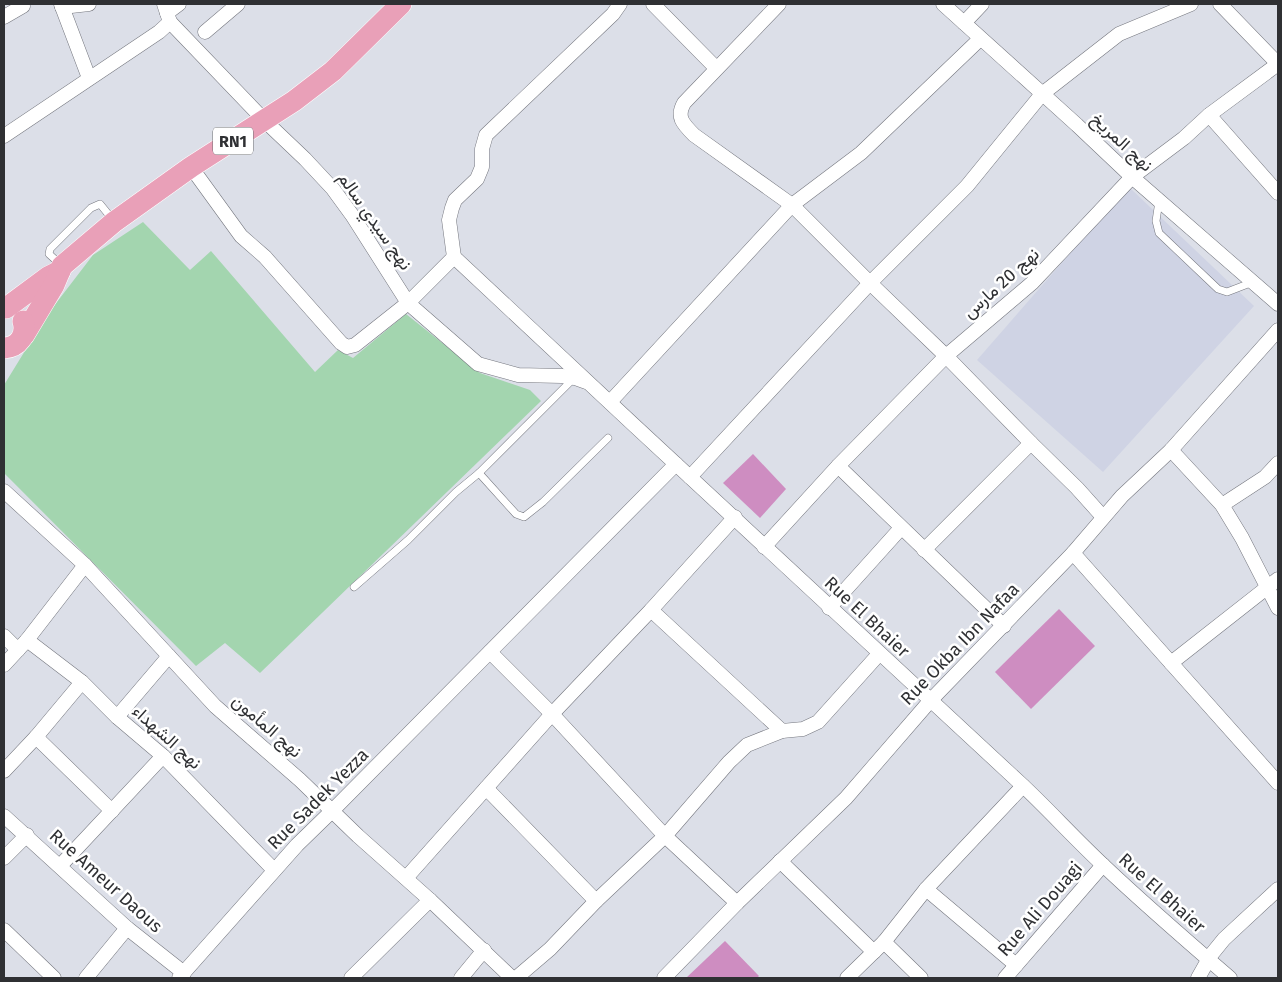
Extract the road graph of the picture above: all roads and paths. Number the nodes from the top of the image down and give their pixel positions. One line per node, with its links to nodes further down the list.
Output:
1 (89, 4): 11 (street)
2 (179, 4): 14 (street)
3 (238, 4): 17 (street)
4 (401, 4): 24 (main road, RN1)
5 (653, 4): 20 (street)
6 (779, 4): 20 (street)
7 (943, 4): 16 (street, نهج المريخ)
8 (982, 4): 16 (street)
9 (1191, 4): 22 (street)
10 (1220, 4): 19 (street)
11 (62, 5): 21 (street)
12 (617, 5): 31 (street)
13 (22, 6): 15 (street)
14 (167, 13): 21 (street); 24 (street, نهج سيدي سالم)
15 (4, 17)
16 (964, 23): 18 (street, نهج المريخ)
17 (205, 32)
18 (980, 39): 22 (street, نهج المريخ); 30 (street)
19 (1278, 64): 23 (street, نهج 20 مارس)
20 (716, 68): 30 (street)
21 (89, 78): 25 (street)
22 (1042, 94): 27 (street, نهج المريخ); 34 (street)
23 (1209, 115): 27 (street, نهج 20 مارس); 28 (street)
24 (265, 121): 26 (main road, RN1); 35 (street, نهج سيدي سالم)
25 (4, 136)
26 (191, 167): 32 (main road, RN1); 35 (street)
27 (1132, 177): 29 (street, نهج المريخ); 40 (street, نهج 20 مارس)
28 (1278, 193)
29 (1159, 200): 33 (street, نهج المريخ); 33 (lane)
30 (792, 205): 34 (street); 43 (street)
31 (454, 258): 35 (street); 42 (street, Rue El Bhaier)
32 (61, 269): 37 (main road, RN1); 39 (main road, RN1)
33 (1253, 282): 36 (street, نهج المريخ)
34 (870, 283): 40 (street); 51 (street)
35 (408, 303): 41 (street, نهج سيدي سالم)
36 (1278, 304)
37 (5, 308): 39 (main road, RN1)
38 (1278, 330): 46 (street, Rue Okba Ibn Nafaa)
39 (10, 348)
40 (946, 356): 45 (street); 49 (street, نهج 20 مارس)
41 (574, 378): 42 (street, نهج سيدي سالم); 50 (lane)
42 (589, 383): 43 (street, Rue El Bhaier)
43 (610, 402): 48 (street, Rue El Bhaier)
44 (608, 438): 50 (lane)
45 (1031, 444): 55 (street); 58 (street)
46 (1171, 450): 53 (street); 55 (street, Rue Okba Ibn Nafaa)
47 (1278, 463): 53 (street)
48 (676, 464): 51 (street, Rue El Bhaier); 70 (street, Rue Sadek Yezza)
49 (838, 466): 56 (street); 57 (street, نهج 20 مارس)
50 (479, 474): 62 (lane)
51 (690, 476): 54 (street, Rue El Bhaier)
52 (4, 492): 60 (street, نهج المأمون)
53 (1222, 505): 63 (street)
54 (735, 517): 57 (street, Rue El Bhaier); 66 (street)
55 (1103, 517): 59 (street, Rue Okba Ibn Nafaa)
56 (901, 528): 58 (street); 64 (street)
57 (764, 547): 64 (street, Rue El Bhaier)
58 (924, 550): 67 (street)
59 (1073, 553): 67 (street, Rue Okba Ibn Nafaa); 73 (street)
60 (85, 565): 69 (street); 72 (street, نهج المأمون)
61 (1278, 579): 63 (street)
62 (354, 588)
63 (1267, 589): 65 (street); 73 (street)
64 (829, 608): 71 (street, Rue El Bhaier)
65 (1278, 608)
66 (652, 610): 77 (street); 79 (street)
67 (1004, 626): 76 (street, Rue Okba Ibn Nafaa)
68 (4, 636): 69 (street, نهج الشهداء)
69 (23, 645): 74 (street); 75 (street, نهج الشهداء)
70 (490, 652): 77 (street); 87 (street, Rue Sadek Yezza)
71 (879, 654): 76 (street, Rue El Bhaier); 79 (street)
72 (169, 656): 78 (street); 87 (street, نهج المأمون)
73 (1171, 663): 83 (street)
74 (4, 665)
75 (82, 682): 78 (street, نهج الشهداء); 80 (street)
76 (930, 701): 84 (street, Rue El Bhaier); 92 (street, Rue Okba Ibn Nafaa)
77 (552, 714): 85 (street); 90 (street)
78 (117, 717): 81 (street, نهج الشهداء)
79 (782, 731): 90 (street)
80 (36, 737): 82 (street); 86 (street)
81 (163, 756): 86 (street); 95 (street, نهج الشهداء)
82 (4, 771)
83 (1278, 782)
84 (1023, 786): 93 (street, Rue El Bhaier); 97 (street)
85 (486, 788): 96 (street); 100 (street)
86 (112, 811): 94 (street)
87 (332, 811): 95 (street, Rue Sadek Yezza); 96 (street, نهج المأمون)
88 (4, 816): 89 (street, Rue Ameur Daous)
89 (26, 835): 91 (street); 94 (street, Rue Ameur Daous)
90 (665, 836): 100 (street); 101 (street)
91 (4, 858)
92 (780, 861): 101 (street, Rue Okba Ibn Nafaa); 106 (street)
93 (1103, 865): 107 (street, Rue El Bhaier); 108 (street, Rue Ali Douagi)
94 (60, 866): 102 (street, Rue Ameur Daous)
95 (274, 870): 109 (street, Rue Sadek Yezza)
96 (406, 878): 99 (street, نهج المأمون)
97 (926, 889): 104 (street); 108 (street)
98 (1278, 889): 107 (street)
99 (430, 900): 105 (street, نهج المأمون); 112 (street)
100 (596, 901): 114 (street)
101 (737, 902): 115 (street, Rue Okba Ibn Nafaa)
102 (127, 928): 109 (street, Rue Ameur Daous); 111 (street)
103 (5, 934): 110 (street)
104 (884, 942): 106 (street); 117 (street)
105 (484, 950): 113 (street); 114 (street, نهج المأمون)
106 (874, 952): 116 (street)
107 (1209, 960): 119 (street); 120 (street, Rue El Bhaier)
108 (1016, 965): 118 (street, Rue Ali Douagi)
109 (182, 976)
110 (54, 978)
111 (86, 978)
112 (351, 978)
113 (461, 978)
114 (514, 978)
115 (664, 978)
116 (847, 978)
117 (920, 978)
118 (1005, 978)
119 (1198, 978)
120 (1230, 978)

